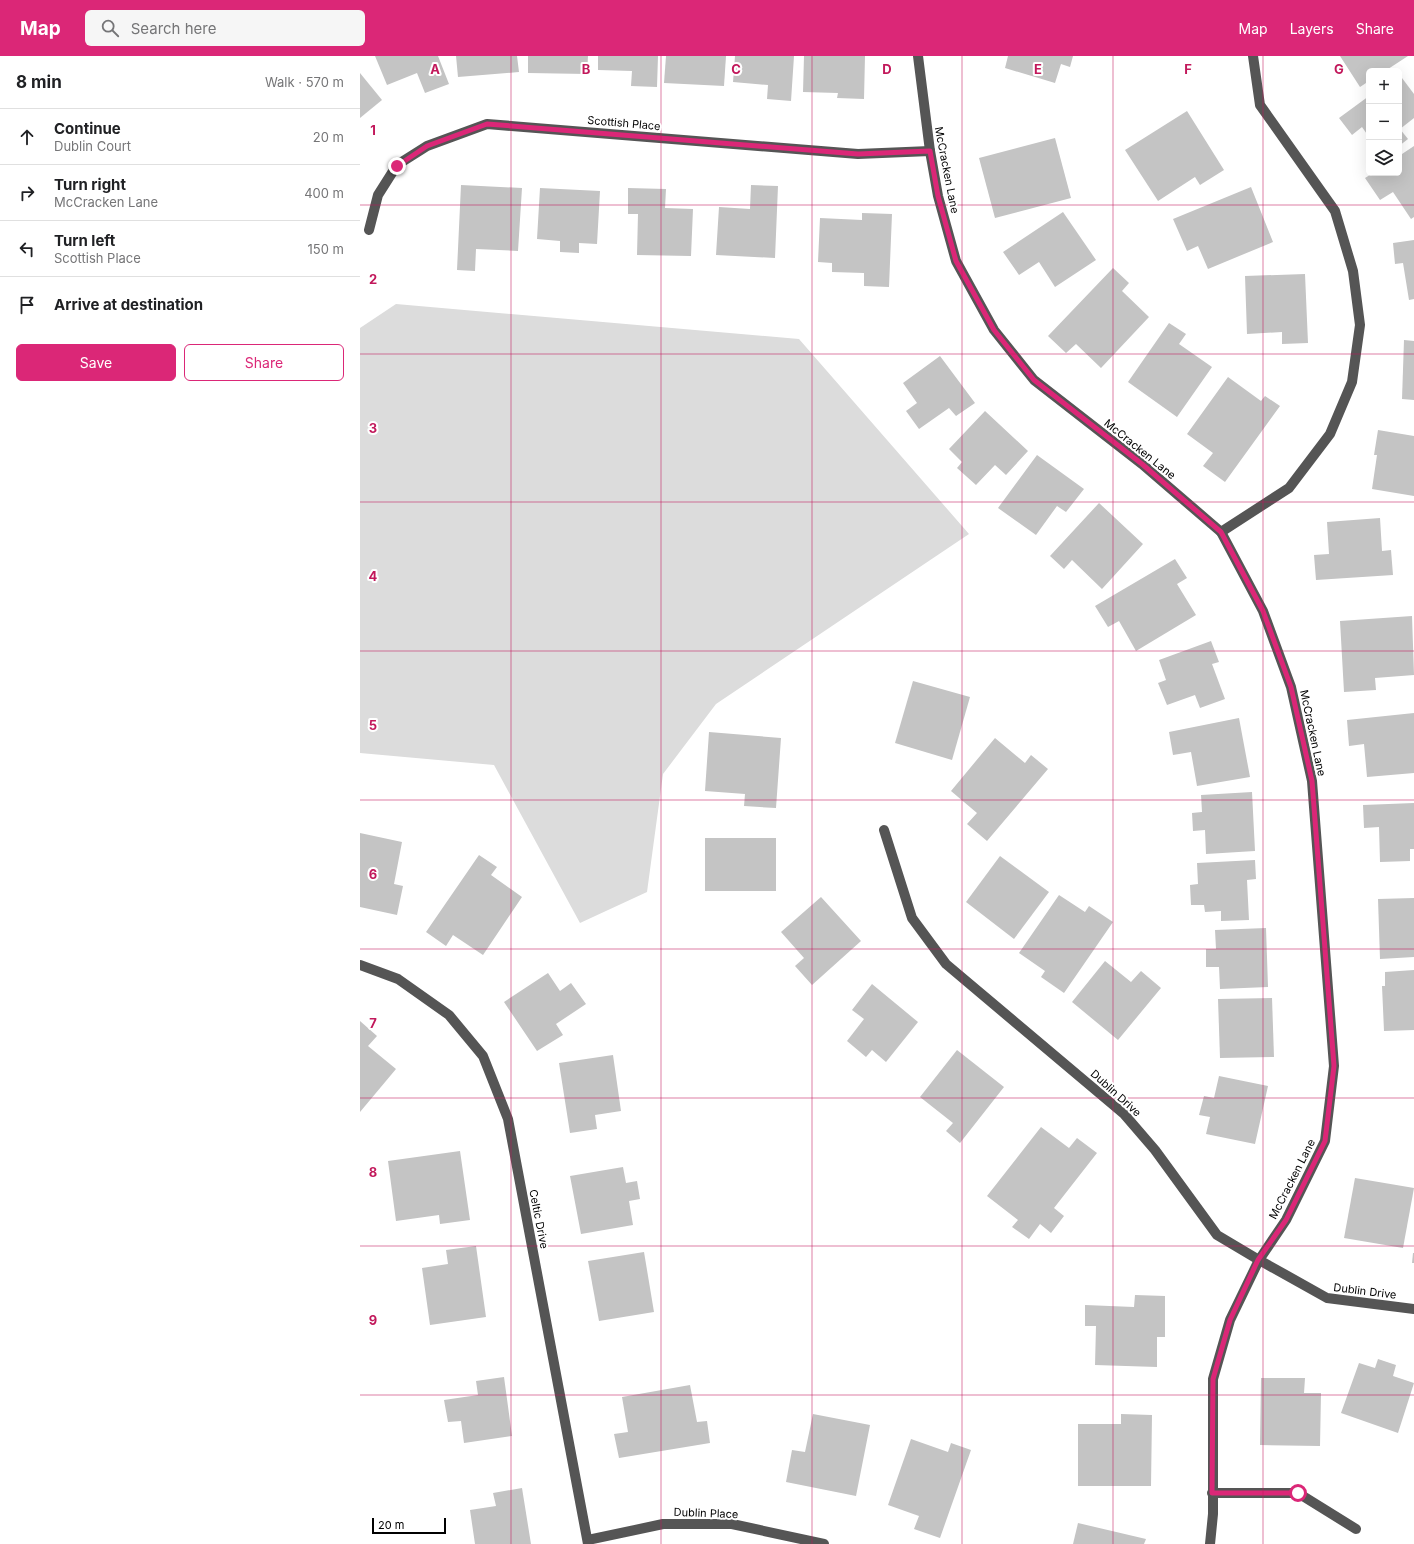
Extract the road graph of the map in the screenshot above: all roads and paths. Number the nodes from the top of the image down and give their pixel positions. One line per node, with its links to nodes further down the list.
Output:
1 (918, 56): 3 (street, McCracken Lane)
2 (1253, 56): 5 (street)
3 (930, 151): 4 (street, Scottish Place); 5 (street, McCracken Lane)
4 (369, 230)
5 (1221, 532): 8 (street, McCracken Lane)
6 (884, 830): 8 (street, Dublin Drive)
7 (360, 966): 12 (street, Celtic Drive)
8 (1258, 1260): 9 (street, Dublin Drive); 10 (street, McCracken Lane)
9 (1414, 1309)
10 (1212, 1493): 11 (street); 14 (street, McCracken Lane)
11 (1356, 1529)
12 (588, 1542): 13 (street, Dublin Place)
13 (824, 1544)
14 (1210, 1544)

